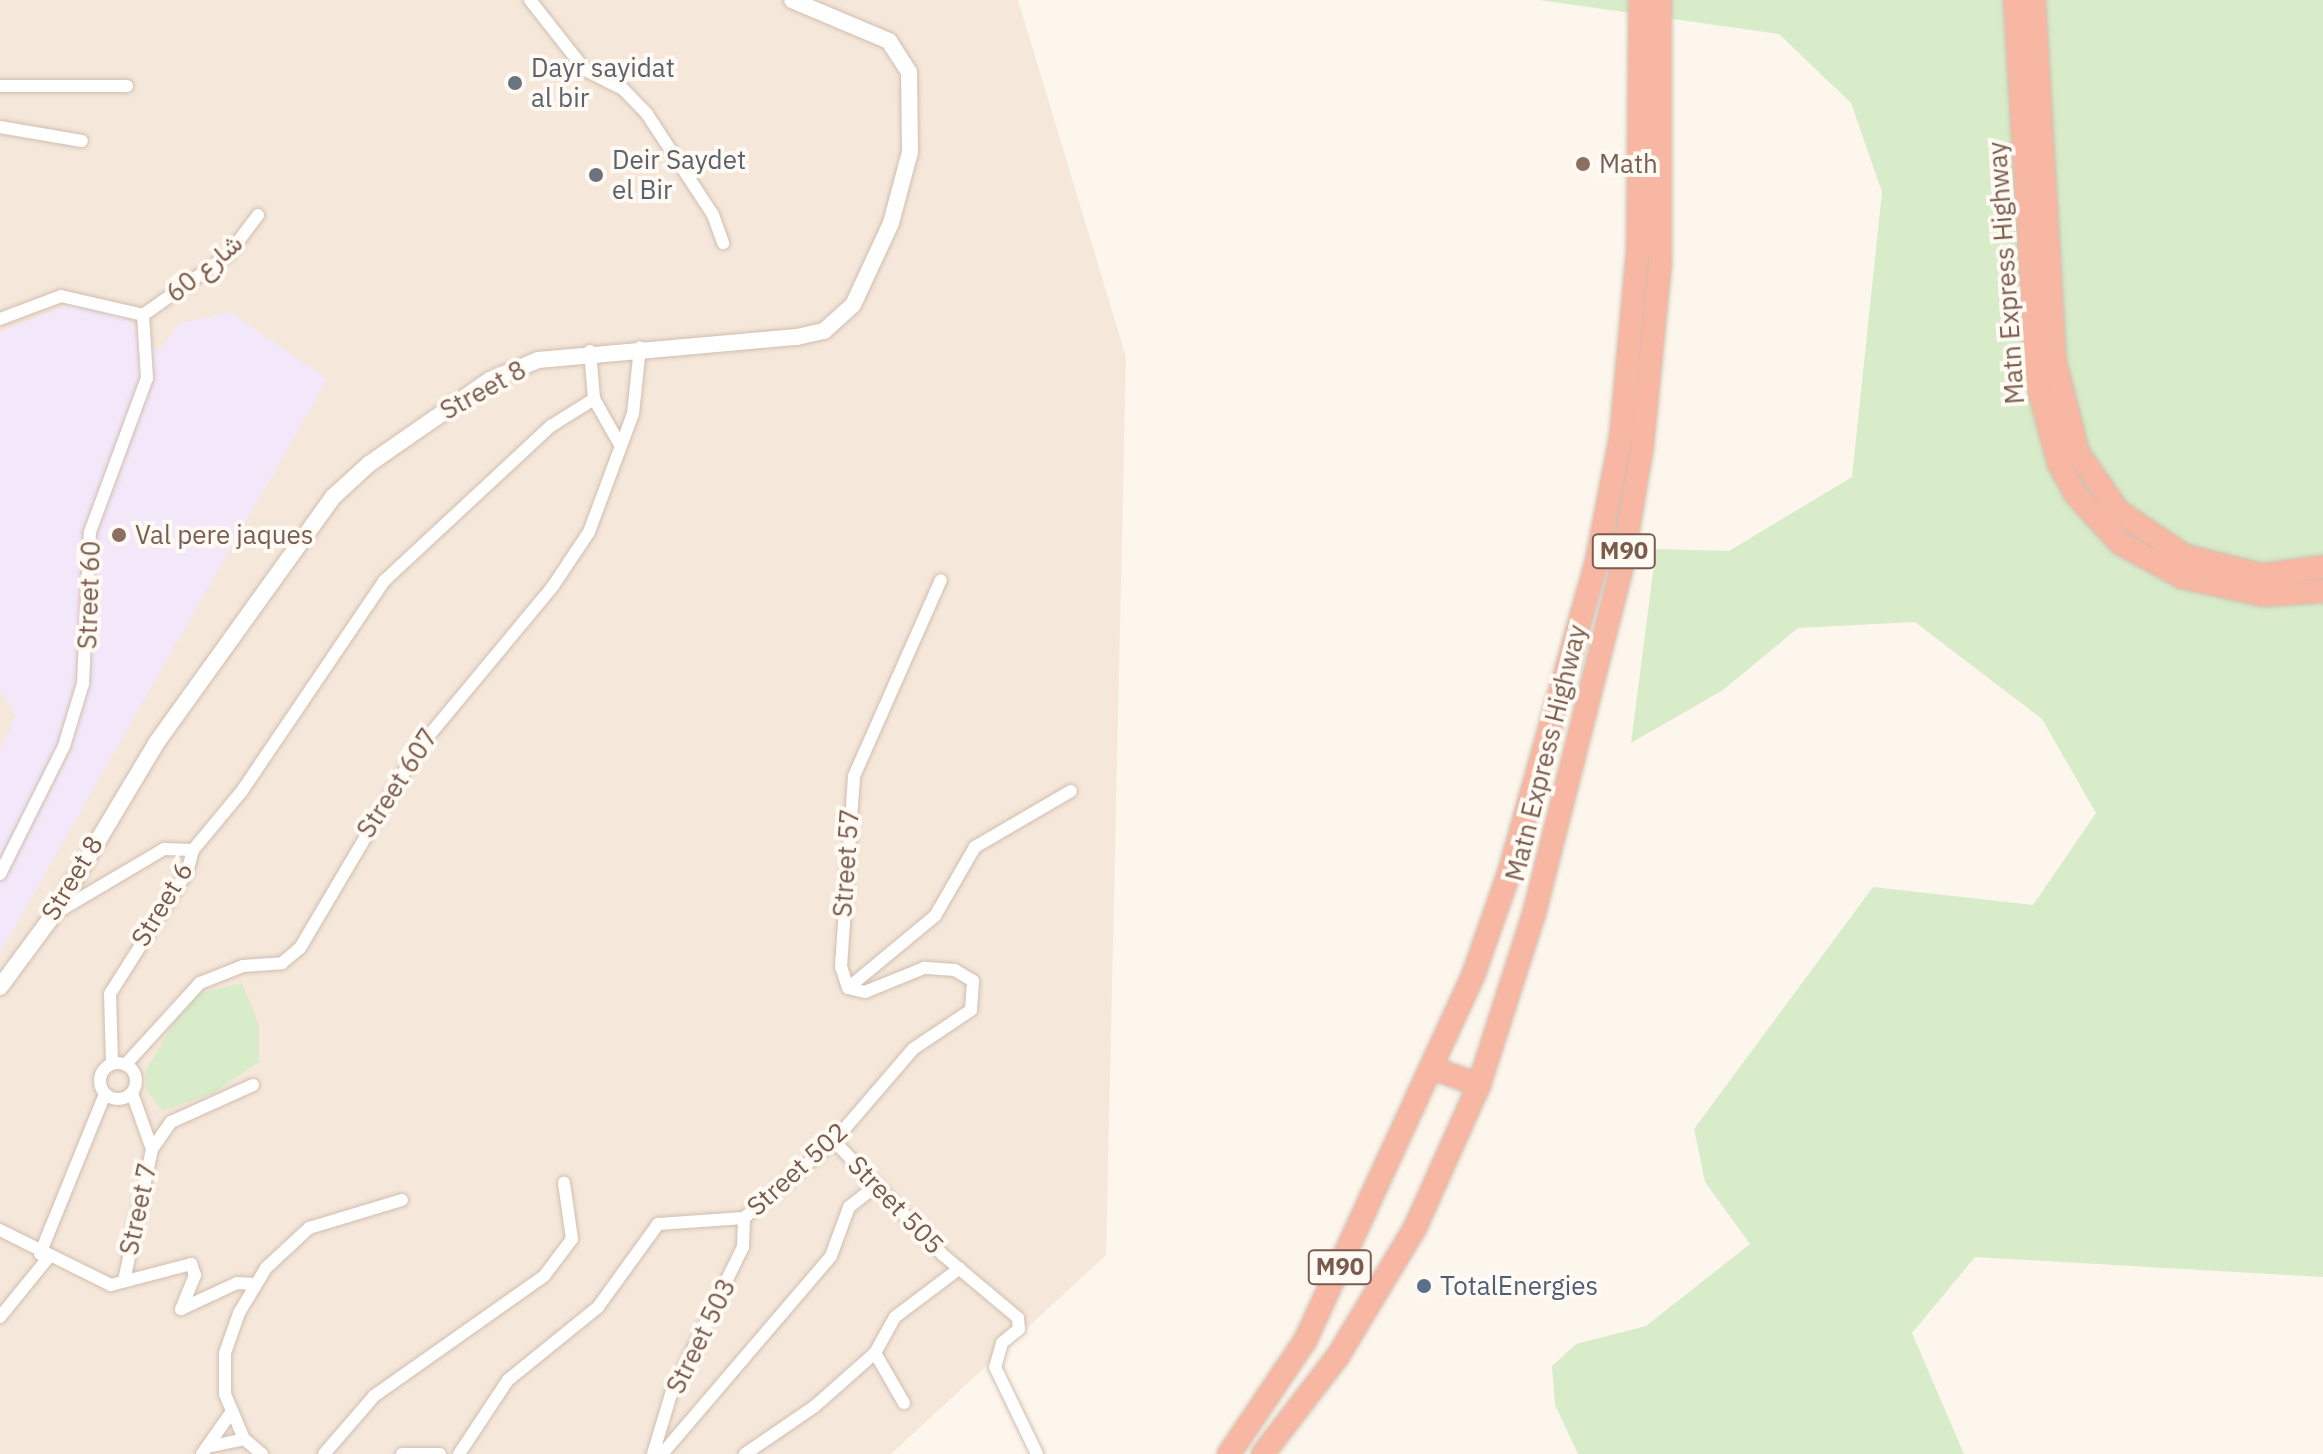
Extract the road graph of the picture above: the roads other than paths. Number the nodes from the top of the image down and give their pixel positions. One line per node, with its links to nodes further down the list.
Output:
1 (530, 0): 12 (street)
2 (792, 0): 16 (street, Street 8)
3 (1640, 0): 30 (highway, Matn Express Highway / M90)
4 (1660, 0): 32 (highway, Matn Express Highway / M90)
5 (2015, 0): 13 (highway, Matn Express Highway)
6 (2034, 0): 13 (highway, Matn Express Highway)
7 (0, 86): 8 (street)
8 (127, 86)
9 (0, 127): 10 (street)
10 (82, 141)
11 (258, 215): 14 (street, شارع 60)
12 (723, 243)
13 (2042, 262): 20 (highway, Matn Express Highway); 22 (highway, Matn Express Highway)
14 (143, 315): 15 (street); 25 (street, Street 60)
15 (0, 319)
16 (640, 347): 17 (street, Street 8); 19 (street, Street 607)
17 (590, 351): 18 (street); 26 (street, Street 8)
18 (594, 399): 19 (street); 24 (street)
19 (619, 443): 29 (street, Street 607)
20 (2323, 567)
21 (941, 580): 28 (street, Street 57)
22 (2323, 591)
23 (1071, 791): 28 (street)
24 (193, 850): 26 (street, Street 6); 29 (street, Street 6)
25 (0, 874)
26 (54, 914): 27 (street, Street 8)
27 (0, 987)
28 (848, 988): 37 (street, Street 502)
29 (119, 1063): 33 (street, Street 7); 34 (street)
30 (1432, 1068): 32 (highway); 63 (highway, Matn Express Highway / M90)
31 (253, 1085): 36 (street)
32 (1479, 1085): 64 (highway, Matn Express Highway / M90)
33 (132, 1093): 34 (street); 35 (street, Street 7)
34 (105, 1094): 44 (street)
35 (143, 1115): 36 (street); 38 (street, Street 7)
36 (171, 1122): 38 (street)
37 (834, 1141): 40 (street, Street 505); 42 (street, Street 502)
38 (152, 1149): 46 (street, Street 7)
39 (564, 1183): 55 (street)
40 (877, 1185): 45 (street, Street 505); 60 (street)
41 (402, 1200): 47 (street)
42 (744, 1218): 58 (street, Street 502); 59 (street, Street 503)
43 (0, 1230): 44 (street)
44 (44, 1256): 46 (street); 48 (street)
45 (960, 1268): 49 (street, Street 505); 62 (street)
46 (124, 1281): 47 (street)
47 (255, 1284): 51 (street)
48 (0, 1317)
49 (875, 1353): 50 (street); 61 (street, Street 505)
50 (904, 1403)
51 (230, 1414): 52 (street); 53 (street)
52 (244, 1439): 53 (street); 54 (street)
53 (205, 1450)
54 (262, 1454)
55 (324, 1454)
56 (402, 1454): 57 (street)
57 (440, 1454)
58 (459, 1454)
59 (653, 1454)
60 (662, 1454)
61 (745, 1454)
62 (1037, 1454)
63 (1229, 1454)
64 (1263, 1454)

